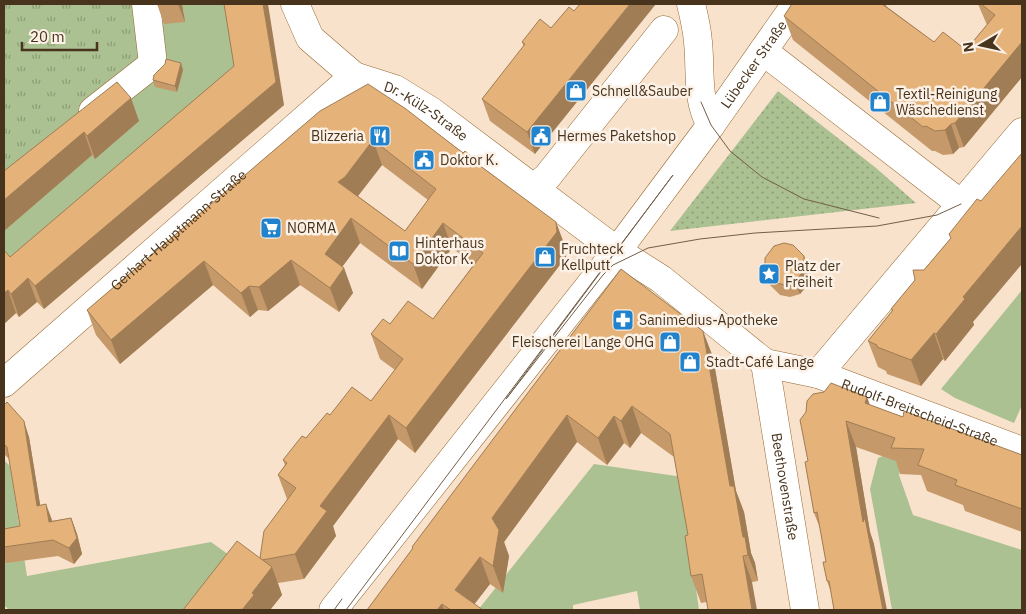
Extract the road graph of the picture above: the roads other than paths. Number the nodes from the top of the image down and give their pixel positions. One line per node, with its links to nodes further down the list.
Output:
1 (146, 4): 9 (street)
2 (294, 4): 7 (street, Dr.-Külz-Straße)
3 (691, 4): 8 (street)
4 (796, 4): 6 (street, Lübecker Straße)
5 (664, 30): 11 (street)
6 (763, 51): 8 (street, Lübecker Straße); 12 (street)
7 (354, 76): 11 (street, Dr.-Külz-Straße); 16 (street, Gerhart-Hauptmann-Straße)
8 (710, 125): 13 (street, Lübecker Straße)
9 (74, 126)
10 (1022, 132): 12 (street)
11 (534, 188): 13 (street, Dr.-Külz-Straße)
12 (961, 204): 15 (street)
13 (617, 251): 14 (street); 18 (street, Lübecker Straße)
14 (765, 364): 15 (street, Rudolf-Breitscheid-Straße); 19 (street, Beethovenstraße)
15 (818, 374): 17 (street, Rudolf-Breitscheid-Straße)
16 (4, 383)
17 (1022, 450)
18 (337, 607)
19 (805, 610)

